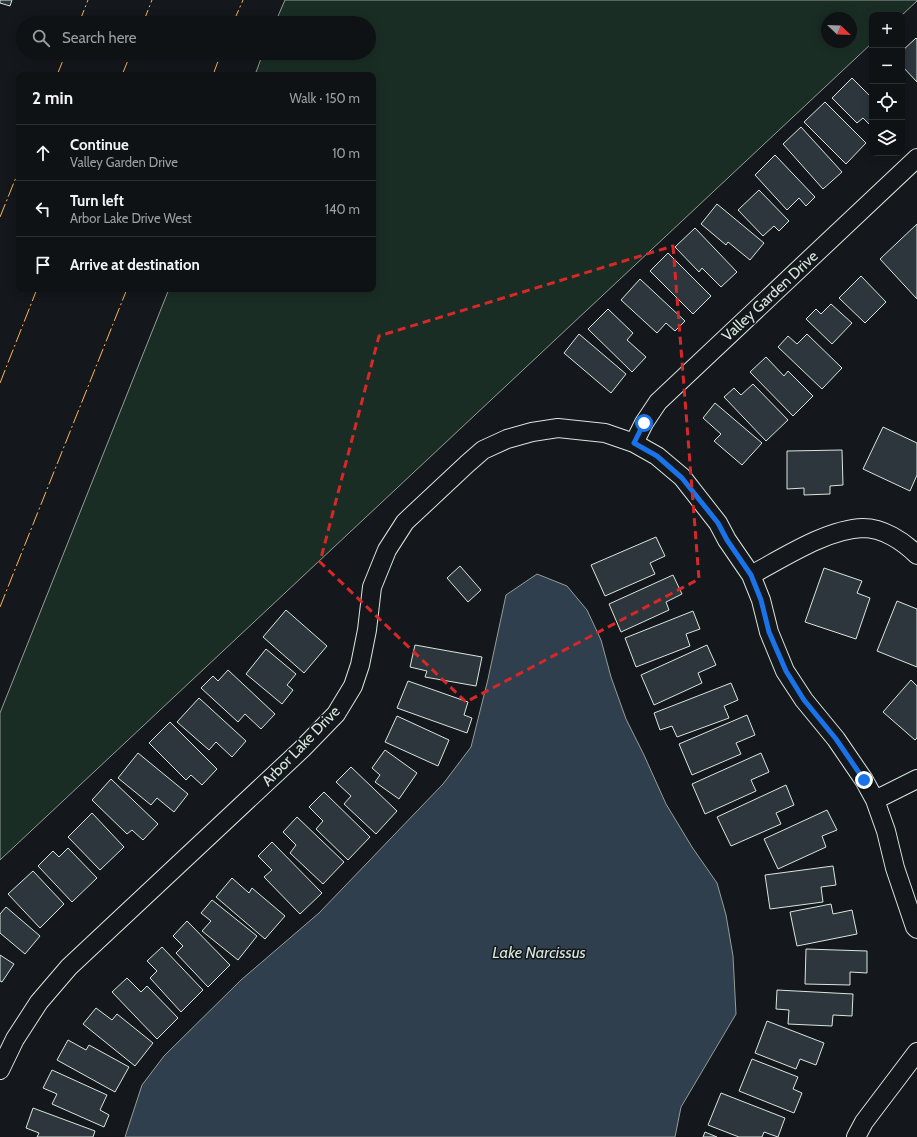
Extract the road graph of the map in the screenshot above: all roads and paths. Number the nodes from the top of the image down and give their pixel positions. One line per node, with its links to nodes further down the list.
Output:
1 (916, 160): 2 (street, Valley Garden Drive)
2 (634, 443): 4 (street, Arbor Lake Drive); 9 (street, Arbor Lake Drive)
3 (917, 555): 4 (street)
4 (751, 575): 6 (street, Arbor Lake Drive)
5 (917, 779): 6 (street)
6 (875, 800): 7 (street, Arbor Lake Drive)
7 (917, 929)
8 (917, 1052): 10 (street)
9 (0, 1070)
10 (856, 1137)

